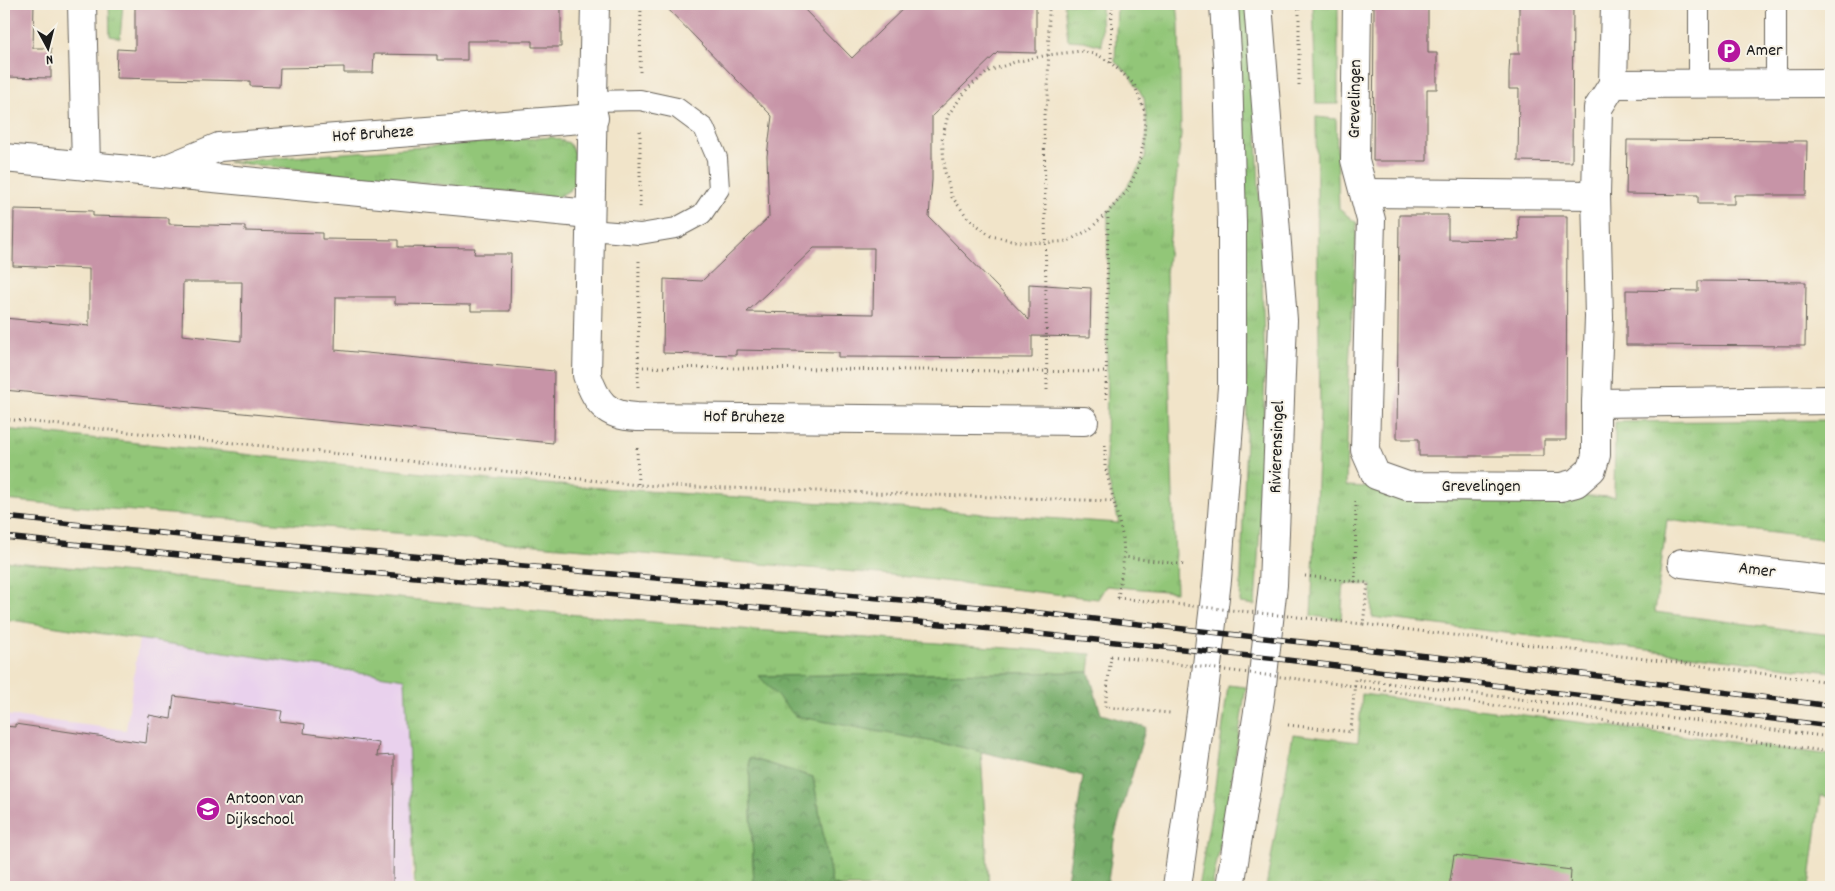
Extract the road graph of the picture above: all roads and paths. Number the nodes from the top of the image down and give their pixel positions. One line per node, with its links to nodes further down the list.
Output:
1 (82, 4): 19 (street)
2 (595, 4): 17 (street, Hof Bruheze)
3 (1049, 4): 11 (path)
4 (1112, 4): 12 (path)
5 (1224, 4): 55 (street)
6 (1258, 4): 56 (street, Rivierensingel)
7 (1357, 4): 21 (street, Grevelingen)
8 (1615, 4): 14 (street)
9 (1699, 4): 15 (lane)
10 (1776, 4): 16 (lane)
11 (1048, 55): 12 (path); 25 (path); 25 (path)
12 (1111, 63): 23 (path)
13 (1831, 83): 16 (street)
14 (1613, 84): 15 (street); 22 (street, Grevelingen)
15 (1699, 84): 16 (street)
16 (1776, 84)
17 (594, 109): 20 (street, Hof Bruheze); 24 (street, Hof Bruheze); 24 (lane)
18 (4, 158): 19 (street, Hof Bruheze)
19 (86, 166): 20 (street, Hof Bruheze)
20 (158, 172): 24 (street, Hof Bruheze)
21 (1365, 193): 22 (street); 36 (street, Grevelingen)
22 (1596, 195): 31 (street, Grevelingen)
23 (1108, 212): 25 (path); 28 (path)
24 (590, 222): 33 (street, Hof Bruheze)
25 (1045, 243): 27 (path)
26 (638, 367): 27 (path)
27 (1046, 371): 28 (path); 33 (path)
28 (1107, 372): 29 (path)
29 (1106, 400)
30 (1831, 400): 31 (street)
31 (1596, 403): 36 (street, Grevelingen)
32 (4, 419): 37 (path)
33 (1047, 421): 34 (street, Hof Bruheze)
34 (1084, 421)
35 (1105, 438): 37 (path)
36 (1376, 475): 43 (path)
37 (1113, 501): 38 (path)
38 (1124, 557): 40 (path); 46 (path, bridge)
39 (1682, 563): 42 (street, Amer)
40 (1192, 566)
41 (1303, 576): 43 (path)
42 (1831, 580)
43 (1355, 582): 46 (path)
44 (1190, 596): 45 (path)
45 (1188, 615)
46 (1363, 624): 49 (path)
47 (1184, 655): 48 (path)
48 (1182, 675)
49 (1831, 682)
50 (1355, 686): 51 (path, bridge); 52 (path); 53 (path); 54 (path)
51 (1178, 714)
52 (1287, 725)
53 (1831, 737)
54 (1831, 752)
55 (1177, 887)
56 (1230, 887)

